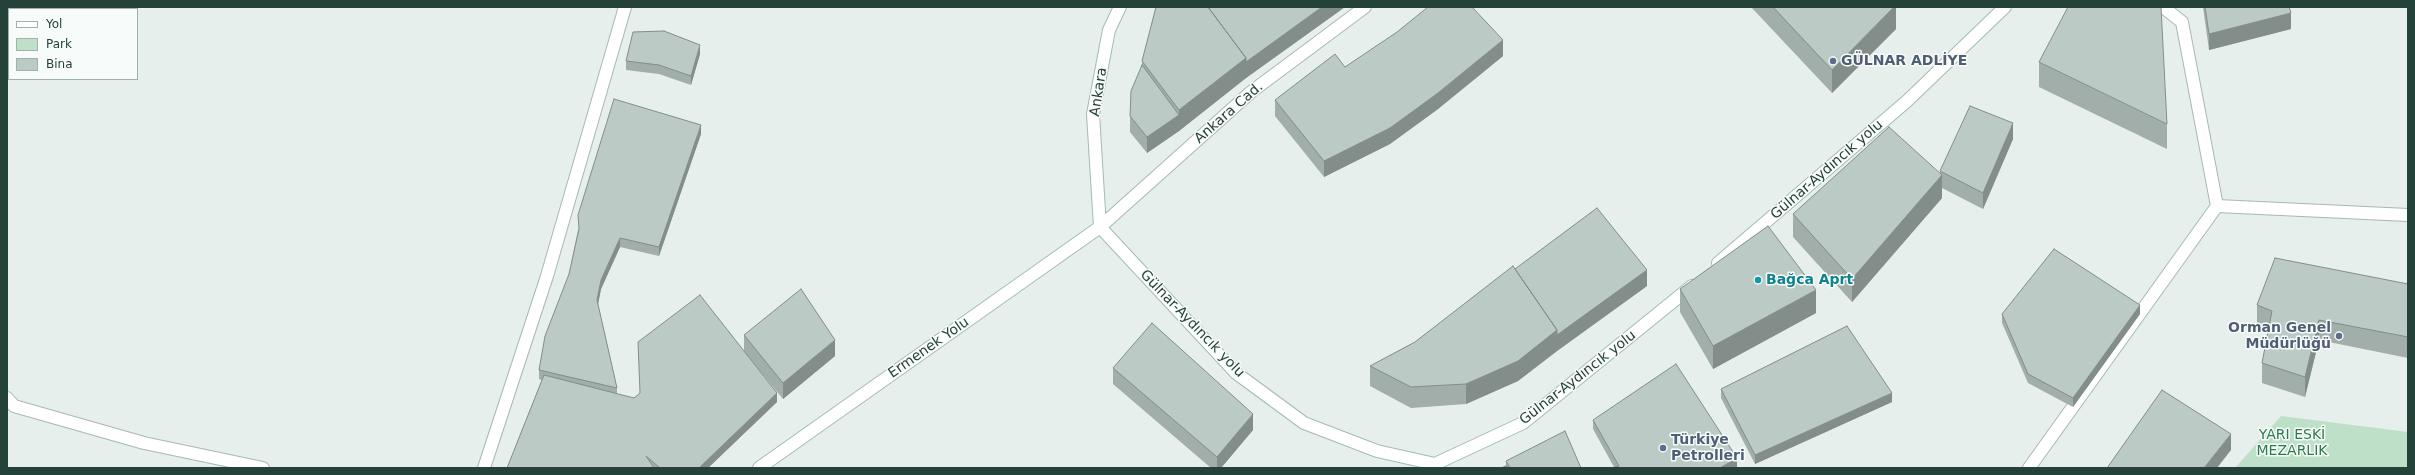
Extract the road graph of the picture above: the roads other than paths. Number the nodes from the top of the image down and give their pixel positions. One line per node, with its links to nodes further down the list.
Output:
1 (625, 7): 14 (street)
2 (1120, 7): 8 (street, Ankara)
3 (1365, 7): 8 (street, Ankara Cad.)
4 (2005, 7): 9 (street, Gülnar-Aydıncık yolu)
5 (2163, 7): 6 (street)
6 (2217, 206): 7 (street); 16 (street)
7 (2408, 215)
8 (1100, 228): 12 (street, Gülnar-Aydıncık yolu); 15 (street, Ermenek Yolu)
9 (1711, 270)
10 (1698, 280): 12 (street, Gülnar-Aydıncık yolu)
11 (7, 398): 13 (street)
12 (1433, 466)
13 (263, 468)
14 (484, 468)
15 (759, 468)
16 (2029, 468)

